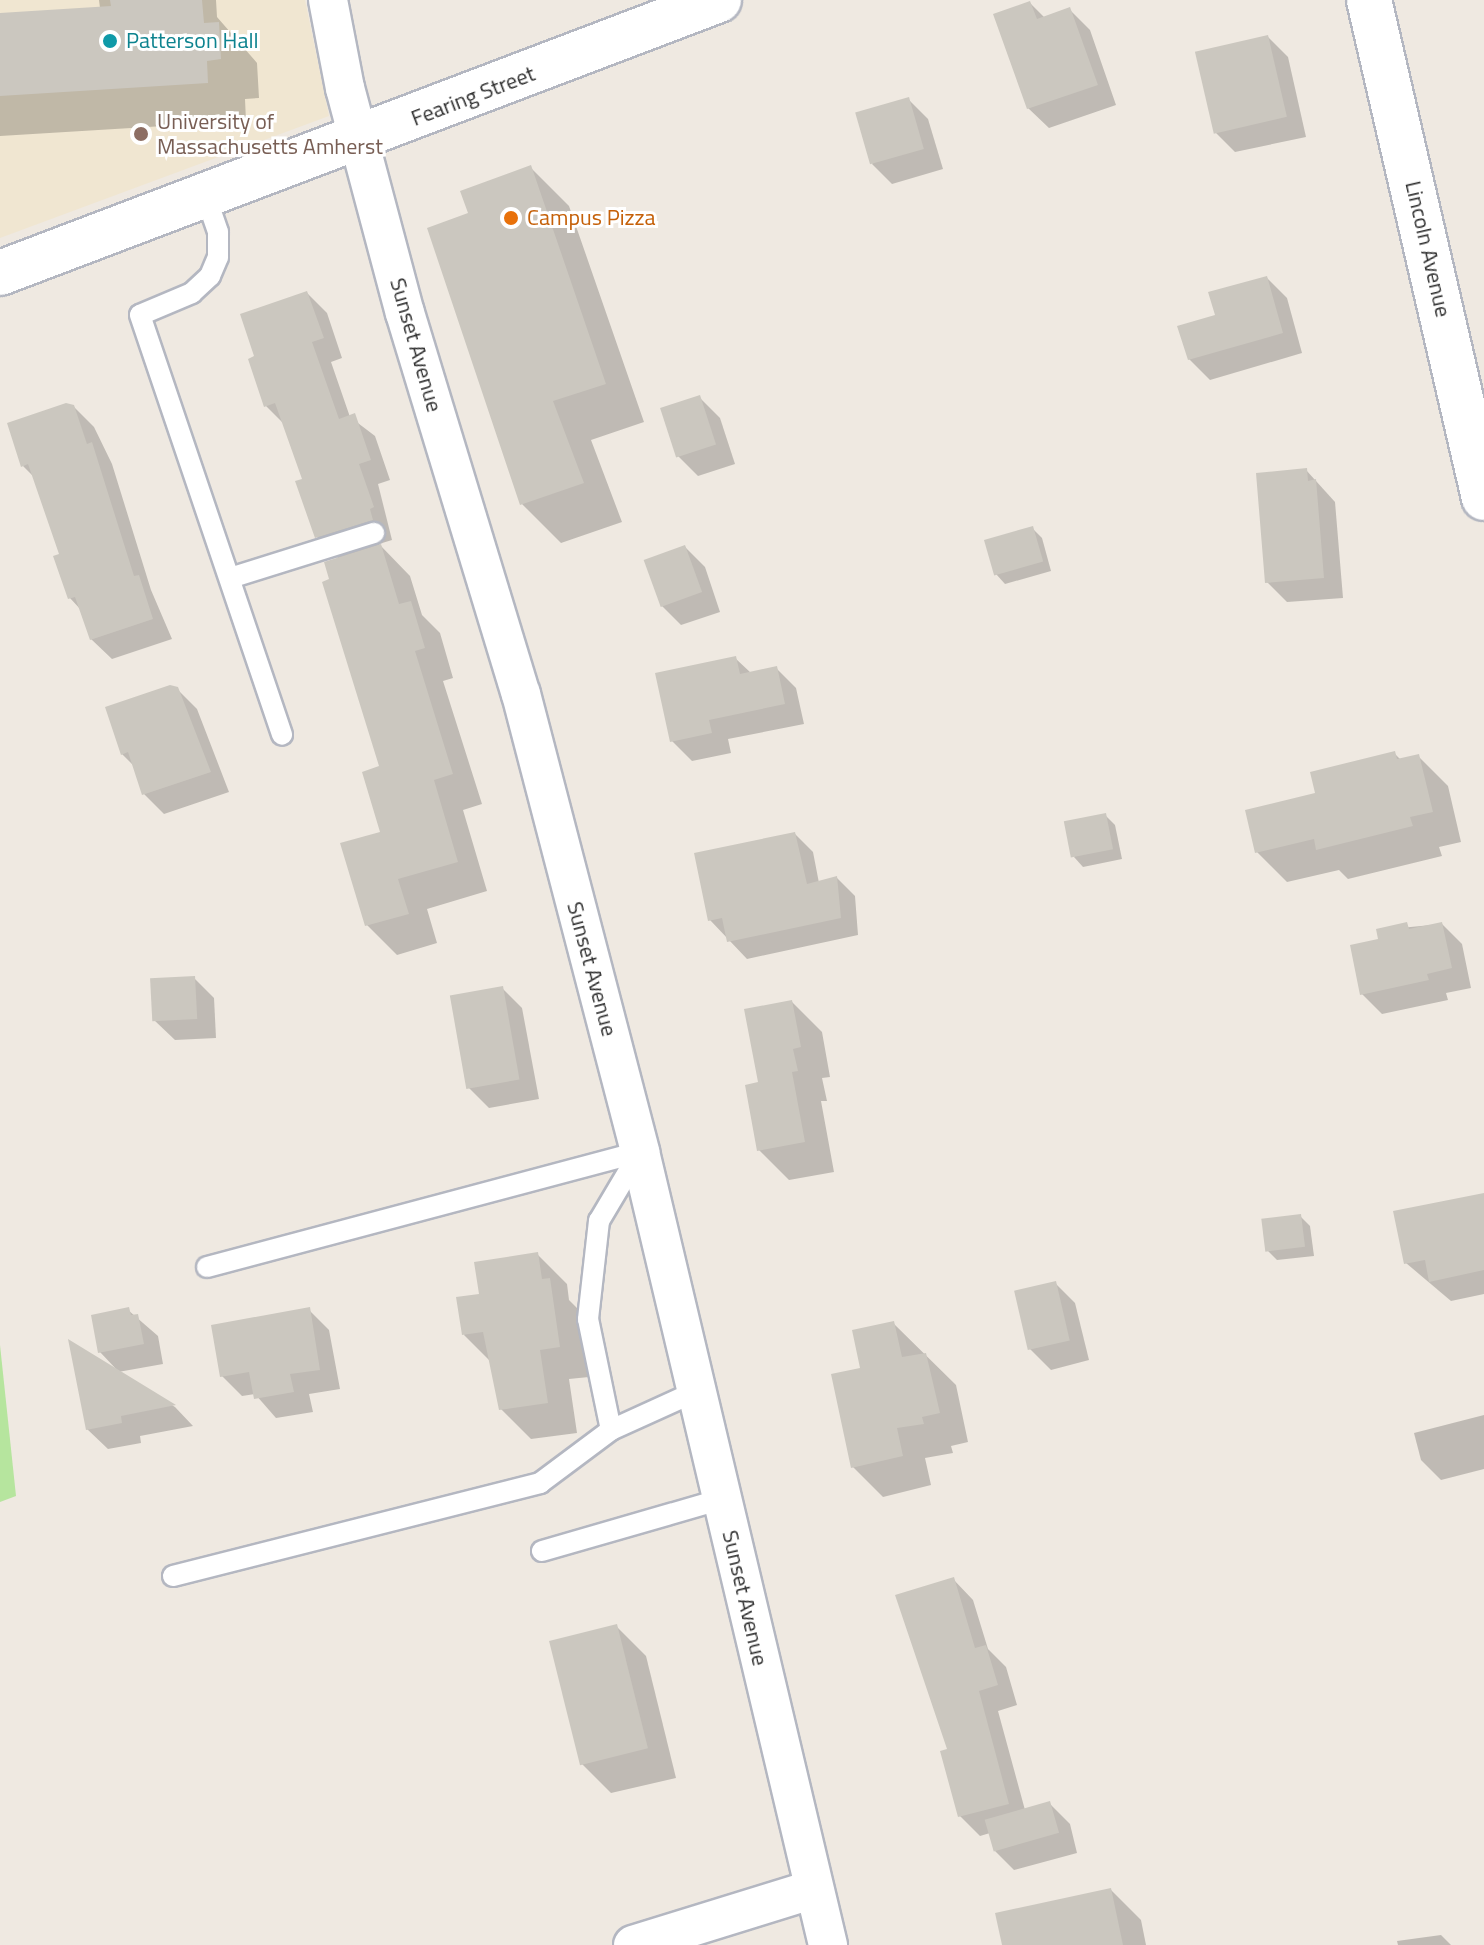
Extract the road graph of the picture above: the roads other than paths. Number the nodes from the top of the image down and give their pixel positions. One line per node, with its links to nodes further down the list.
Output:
1 (328, 0): 4 (street, Sunset Avenue)
2 (719, 0): 4 (street, Fearing Street)
3 (1369, 0): 7 (street, Lincoln Avenue)
4 (359, 138): 5 (street, Fearing Street); 11 (street, Sunset Avenue)
5 (206, 197): 6 (street, Fearing Street); 9 (lane)
6 (0, 273)
7 (1484, 498)
8 (374, 533): 9 (lane)
9 (230, 578): 10 (lane)
10 (282, 735)
11 (640, 1152): 12 (lane); 13 (street, Sunset Avenue); 14 (lane)
12 (207, 1267)
13 (697, 1391): 14 (lane); 15 (street, Sunset Avenue)
14 (611, 1430): 17 (lane)
15 (722, 1499): 16 (lane); 18 (street, Sunset Avenue)
16 (542, 1551)
17 (173, 1576)
18 (814, 1889): 19 (street); 20 (street, Sunset Avenue)
19 (633, 1945)
20 (828, 1945)

